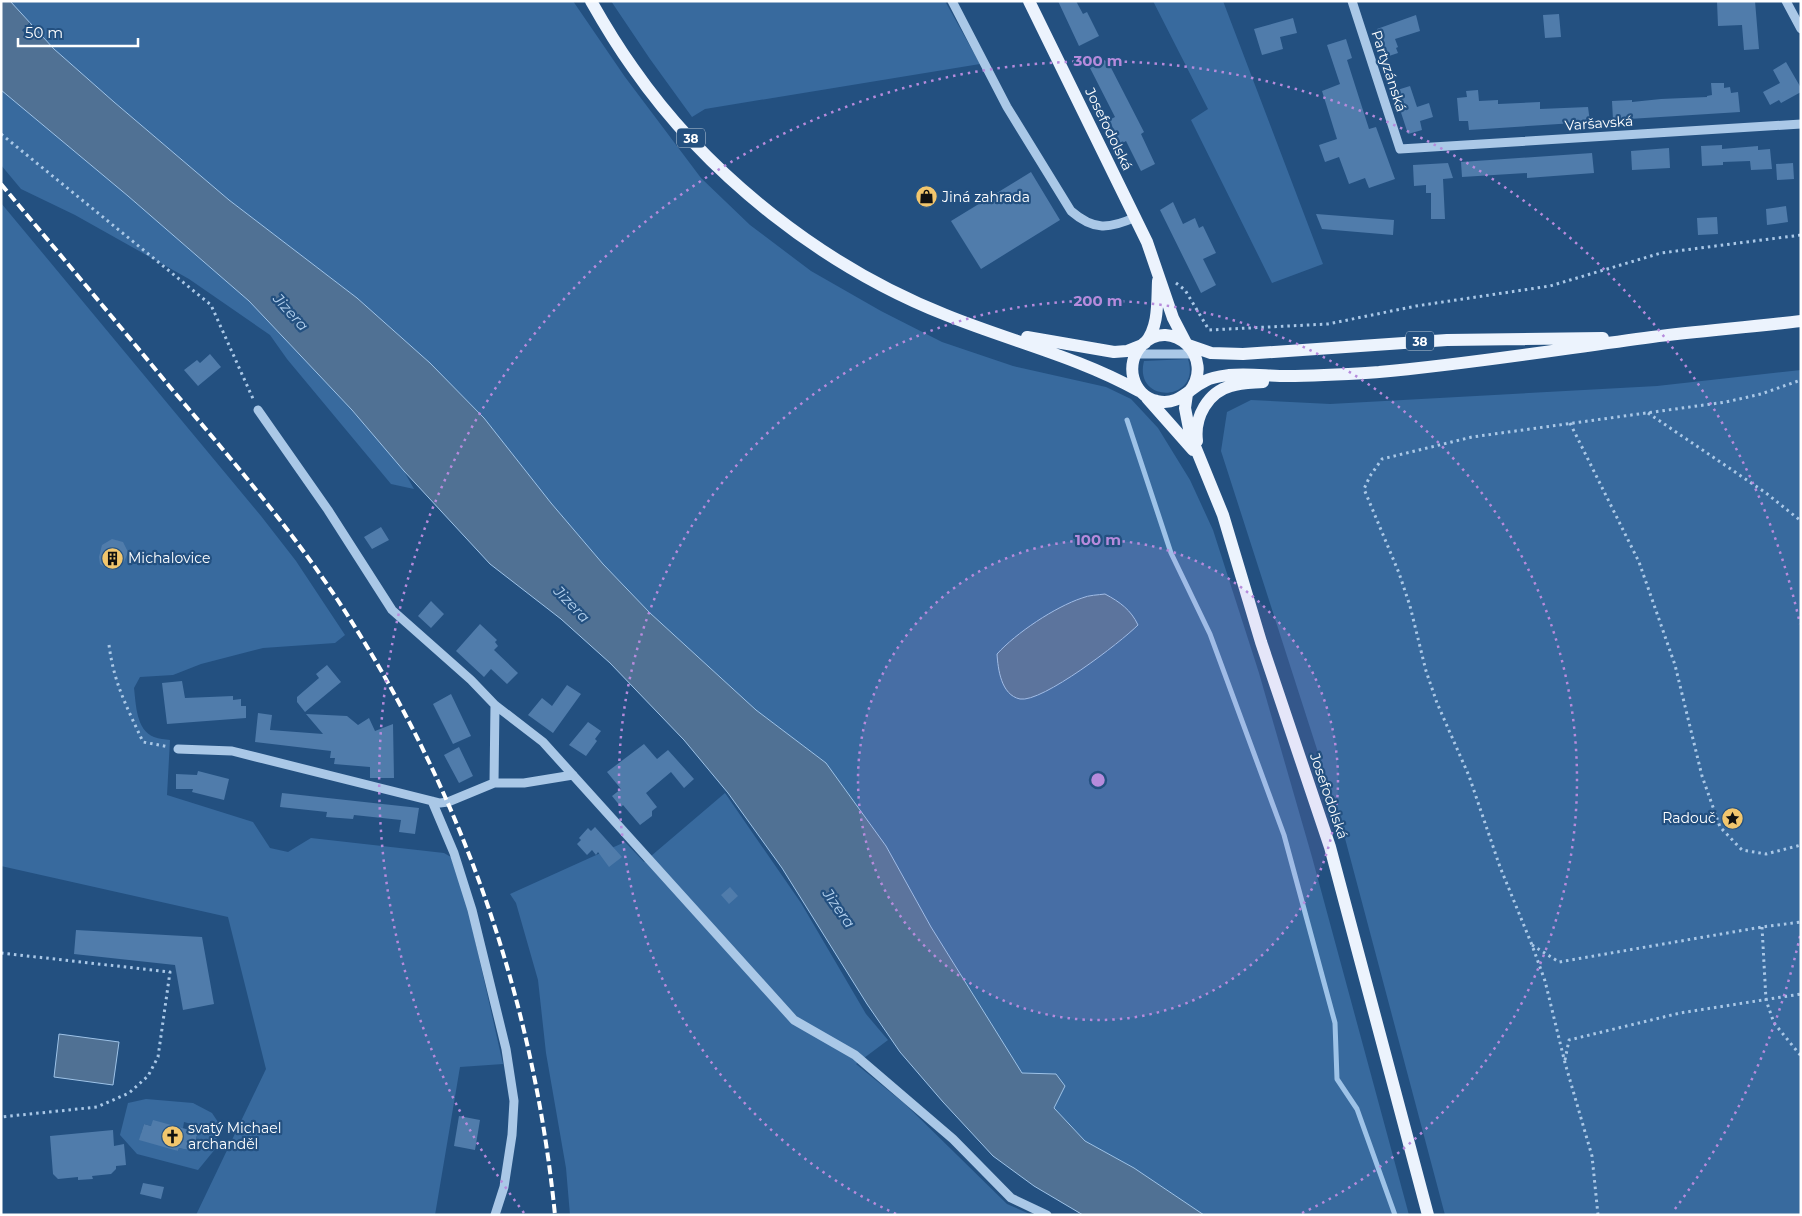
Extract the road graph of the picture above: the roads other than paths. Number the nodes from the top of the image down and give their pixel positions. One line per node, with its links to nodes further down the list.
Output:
1 (591, 1): 12 (main road, 38)
2 (952, 1): 9 (street)
3 (1029, 1): 9 (main road, Josefodolská)
4 (1352, 1): 8 (street, Partyzánská)
5 (1786, 1): 6 (street)
6 (1801, 29)
7 (1801, 124): 8 (street, Varšavská)
8 (1400, 149)
9 (1136, 217): 10 (main road, Josefodolská)
10 (1158, 271): 14 (main road, Josefodolská); 15 (main road, Josefodolská)
11 (1801, 321): 13 (main road, 38)
12 (993, 332): 14 (main road, 38); 17 (main road, 38)
13 (1653, 337): 15 (main road, 38); 16 (main road, 38)
14 (1140, 348): 15 (street); 15 (main road, 38); 17 (main road)
15 (1190, 348): 18 (main road)
16 (1331, 375): 18 (main road, 38); 20 (main road)
17 (1142, 393): 18 (main road, 38); 20 (main road)
18 (1188, 393): 20 (main road, Josefodolská)
19 (258, 410): 21 (street)
20 (1201, 460): 28 (main road, Josefodolská)
21 (495, 705): 23 (street); 24 (street)
22 (178, 749): 25 (street)
23 (573, 775): 24 (street); 27 (street)
24 (494, 783): 25 (street)
25 (432, 801): 26 (street)
26 (495, 1215)
27 (1047, 1215)
28 (1428, 1215)

